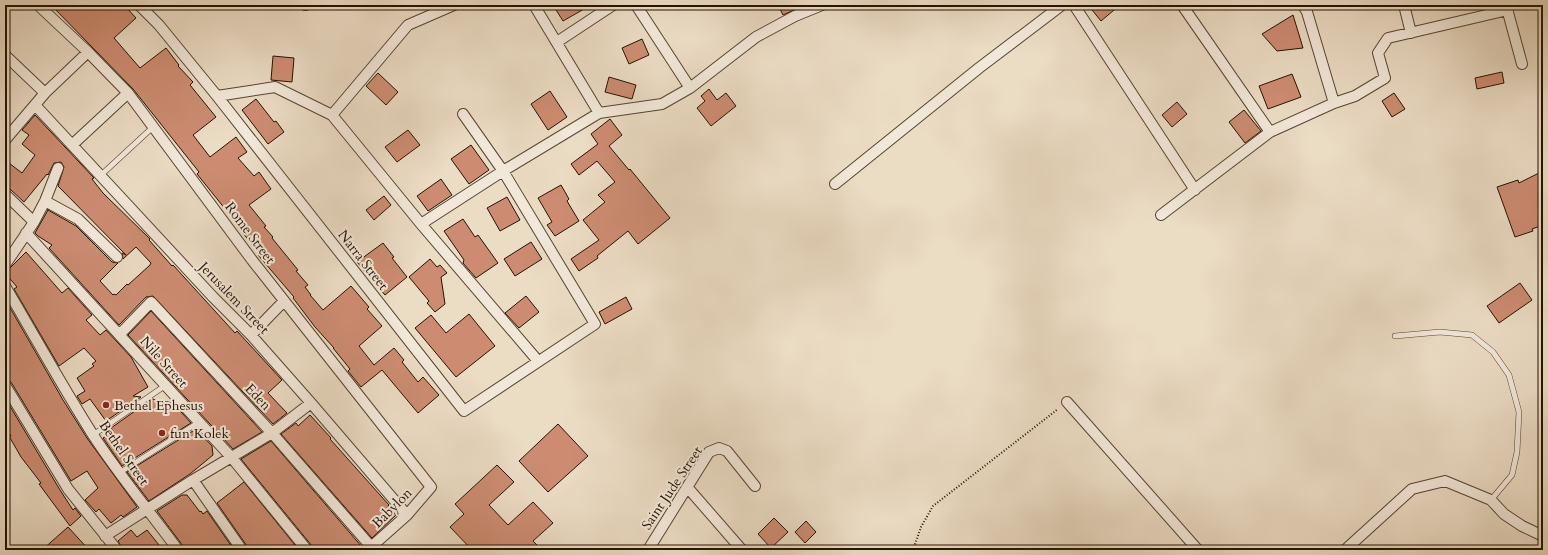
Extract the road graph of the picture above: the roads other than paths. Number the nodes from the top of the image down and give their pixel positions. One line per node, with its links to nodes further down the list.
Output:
1 (38, 5): 16 (street, Rome Street)
2 (139, 5): 22 (street, Narra Street)
3 (454, 5): 27 (street)
4 (534, 5): 15 (street)
5 (613, 5): 15 (street)
6 (636, 5): 19 (street)
7 (822, 5): 19 (street)
8 (1062, 5): 35 (street)
9 (1074, 5): 36 (street)
10 (1182, 5): 29 (street)
11 (1303, 5): 23 (street)
12 (1404, 5): 14 (street)
13 (1507, 8): 14 (street); 18 (street)
14 (1411, 33): 23 (street)
15 (557, 42): 25 (street)
16 (88, 52): 20 (street); 21 (street, Rome Street)
17 (5, 55): 20 (street)
18 (1522, 64)
19 (690, 88): 25 (street)
20 (45, 93): 24 (street)
21 (128, 93): 28 (street, Rome Street); 31 (street)
22 (218, 96): 27 (street); 50 (street, Narra Street)
23 (1334, 104): 29 (street)
24 (35, 105): 30 (street); 31 (street, Jerusalem Street)
25 (600, 113): 33 (street)
26 (463, 114): 33 (street)
27 (332, 115): 41 (street)
28 (153, 127): 34 (lane); 46 (street, Rome Street)
29 (1270, 132): 36 (street)
30 (7, 133)
31 (72, 145): 34 (street, Jerusalem Street)
32 (58, 168): 38 (street)
33 (503, 171): 41 (street); 50 (street, Narra Street)
34 (100, 176): 48 (street, Jerusalem Street)
35 (835, 184)
36 (1195, 190): 39 (street)
37 (5, 194): 40 (street)
38 (45, 201): 40 (street); 43 (street)
39 (1161, 215)
40 (34, 222): 42 (street)
41 (421, 224): 50 (street)
42 (26, 233): 44 (street); 47 (street, Nile Street)
43 (117, 257)
44 (5, 265)
45 (5, 286): 57 (street, Bethel Street)
46 (284, 301): 48 (street); 62 (street, Rome Street)
47 (120, 334): 52 (street, Nile Street); 56 (street, Eden)
48 (251, 335): 54 (street, Jerusalem Street)
49 (1395, 336): 64 (lane)
50 (538, 361)
51 (5, 385): 67 (street)
52 (166, 385): 55 (street, Nile Street); 57 (lane)
53 (1067, 402): 76 (street)
54 (311, 403): 56 (street); 66 (street, Jerusalem Street)
55 (199, 422): 58 (street, Nile Street); 59 (lane)
56 (272, 433): 58 (street); 69 (street, Eden)
57 (93, 435): 59 (street, Bethel Street)
58 (232, 458): 60 (street); 73 (street, Nile Street)
59 (119, 473): 65 (street, Bethel Street)
60 (193, 480): 65 (street); 72 (street)
61 (755, 486): 63 (street, Saint Jude Street)
62 (431, 487): 66 (street, Babylon)
63 (688, 488): 74 (street, Saint Jude Street); 75 (street)
64 (1492, 500): 68 (street); 77 (street)
65 (148, 509): 67 (street); 71 (street, Bethel Street)
66 (407, 515): 69 (street, Babylon)
67 (105, 536): 70 (street)
68 (1543, 536)
69 (373, 548)
70 (117, 550)
71 (178, 550)
72 (242, 550)
73 (307, 550)
74 (648, 550)
75 (742, 550)
76 (1198, 550)
77 (1346, 550)

